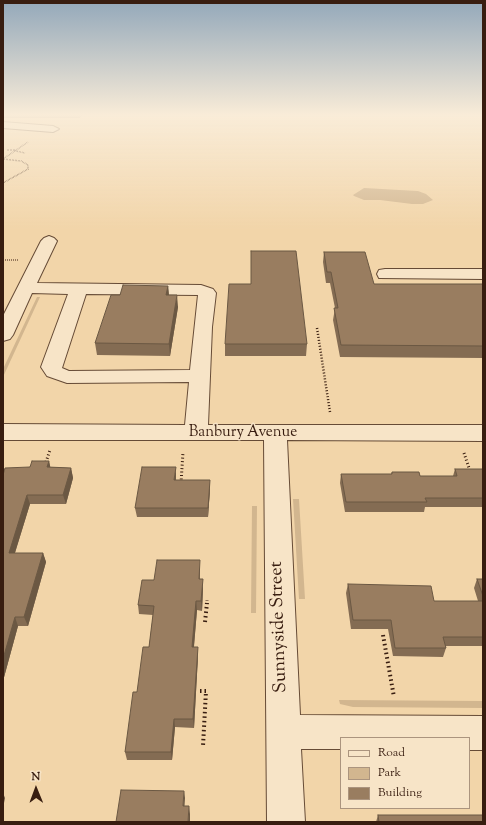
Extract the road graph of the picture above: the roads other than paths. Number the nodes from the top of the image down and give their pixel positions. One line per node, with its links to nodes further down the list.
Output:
1 (49, 241): 5 (street)
2 (385, 274): 3 (street)
3 (483, 274)
4 (79, 288): 5 (street); 8 (street); 8 (street)
5 (24, 291): 6 (street); 7 (street)
6 (3, 294)
7 (3, 335)
8 (200, 376): 12 (street)
9 (3, 432): 12 (street, Banbury Avenue)
10 (275, 433): 11 (street, Banbury Avenue); 12 (street, Banbury Avenue); 13 (street, Sunnyside Street)
11 (483, 433)
12 (190, 440)
13 (284, 732): 14 (street); 15 (street, Sunnyside Street)
14 (483, 733)
15 (286, 822)

